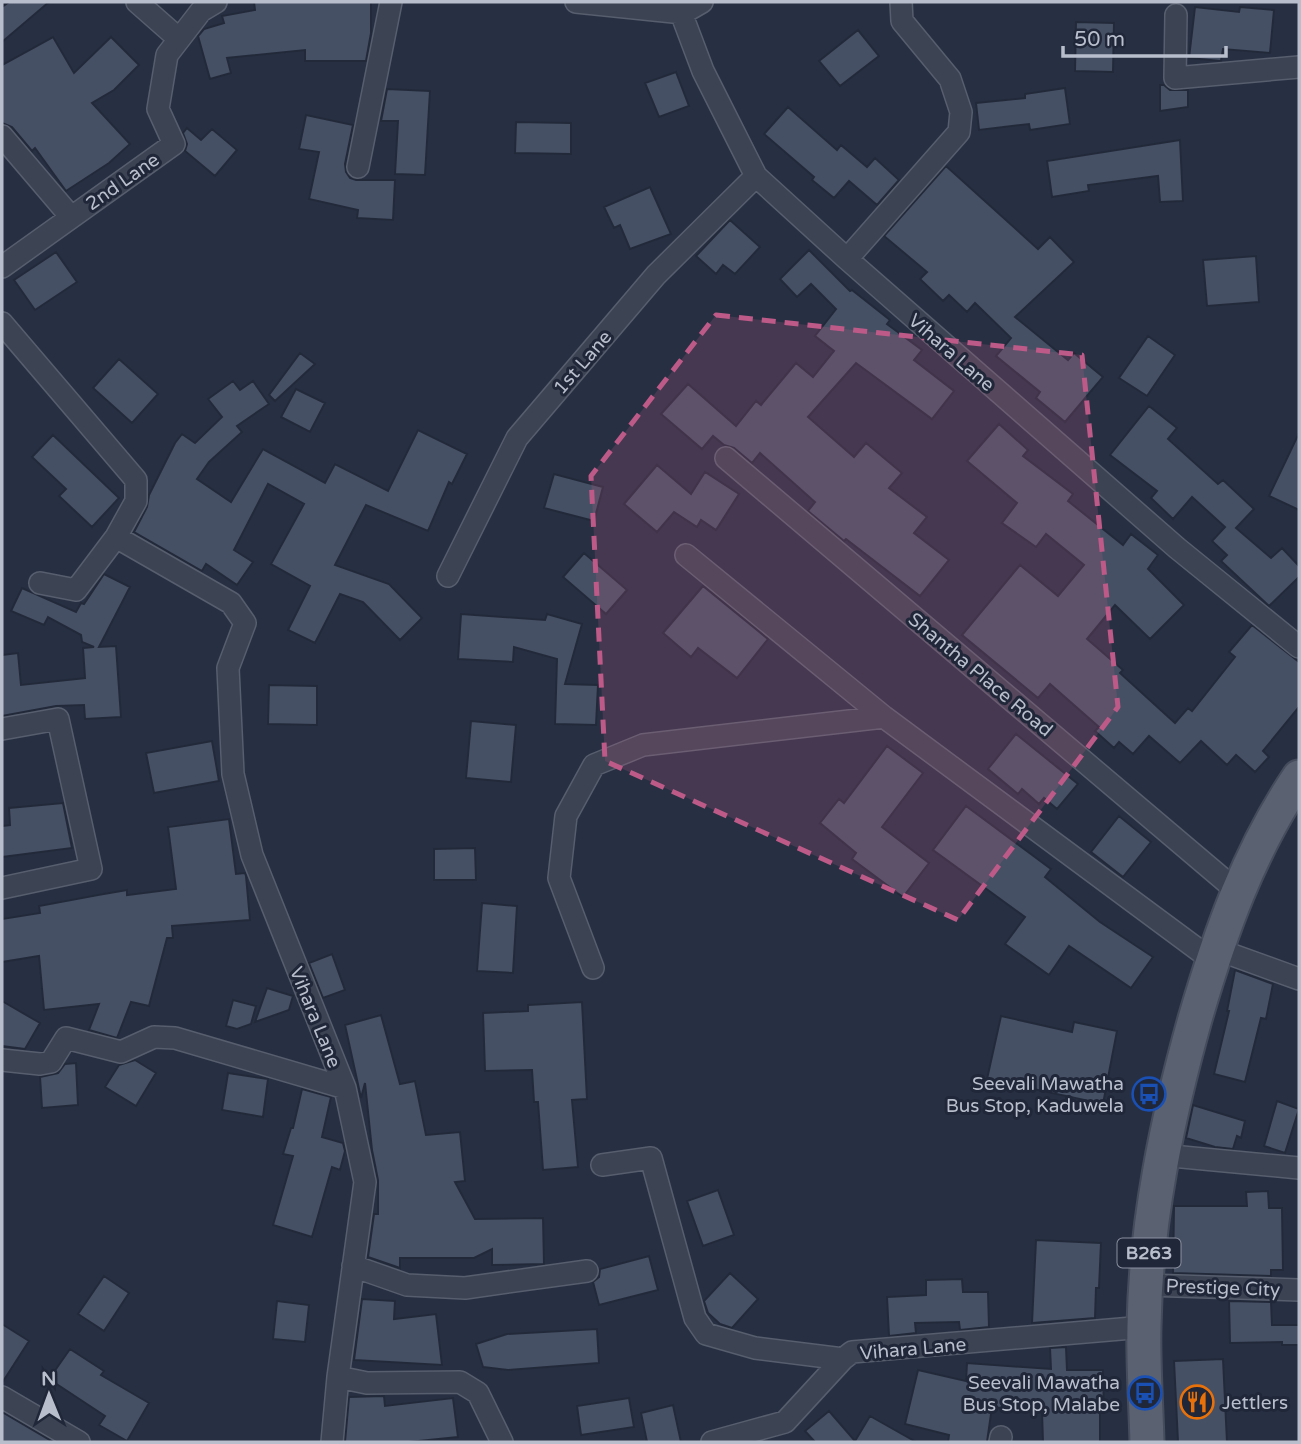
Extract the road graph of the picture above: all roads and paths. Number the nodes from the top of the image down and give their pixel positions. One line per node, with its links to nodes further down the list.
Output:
1 (137, 2): 9 (street)
2 (216, 2): 9 (street, 2nd Lane)
3 (391, 2): 12 (street)
4 (576, 2): 7 (street)
5 (702, 2): 7 (street)
6 (901, 2): 15 (street)
7 (680, 7): 13 (street, Vihara Lane)
8 (1176, 15): 10 (street)
9 (179, 39): 14 (street, 2nd Lane)
10 (1299, 68)
11 (2, 136): 14 (street)
12 (358, 167)
13 (756, 176): 15 (street, Vihara Lane); 21 (street, 1st Lane)
14 (71, 217): 16 (street, 2nd Lane)
15 (847, 259): 23 (street, Vihara Lane)
16 (2, 267)
17 (2, 323): 19 (street)
18 (726, 458): 28 (street, Shantha Place Road)
19 (116, 537): 22 (street); 33 (street, Vihara Lane)
20 (686, 555): 24 (street)
21 (448, 576)
22 (40, 583)
23 (1299, 647)
24 (884, 717): 29 (street); 30 (street)
25 (2, 729): 27 (street)
26 (1299, 777): 28 (main road, B263)
27 (2, 888)
28 (1237, 891): 29 (main road, B263)
29 (1214, 955): 31 (street); 34 (main road, B263)
30 (593, 968)
31 (1299, 979)
32 (2, 1060): 33 (street)
33 (345, 1088): 37 (street, Vihara Lane)
34 (1161, 1155): 36 (street); 39 (main road, B263)
35 (602, 1165): 42 (street)
36 (1299, 1168)
37 (353, 1266): 38 (street); 43 (street, Vihara Lane)
38 (587, 1272)
39 (1146, 1285): 40 (street, Prestige City); 41 (main road, B263)
40 (1299, 1290)
41 (1144, 1327): 42 (street, Vihara Lane); 49 (main road, B263)
42 (843, 1359): 48 (street, Vihara Lane)
43 (338, 1377): 46 (street, Vihara Lane); 47 (street)
44 (2, 1397): 45 (street)
45 (79, 1442)
46 (332, 1442)
47 (502, 1442)
48 (712, 1442)
49 (1147, 1442)

